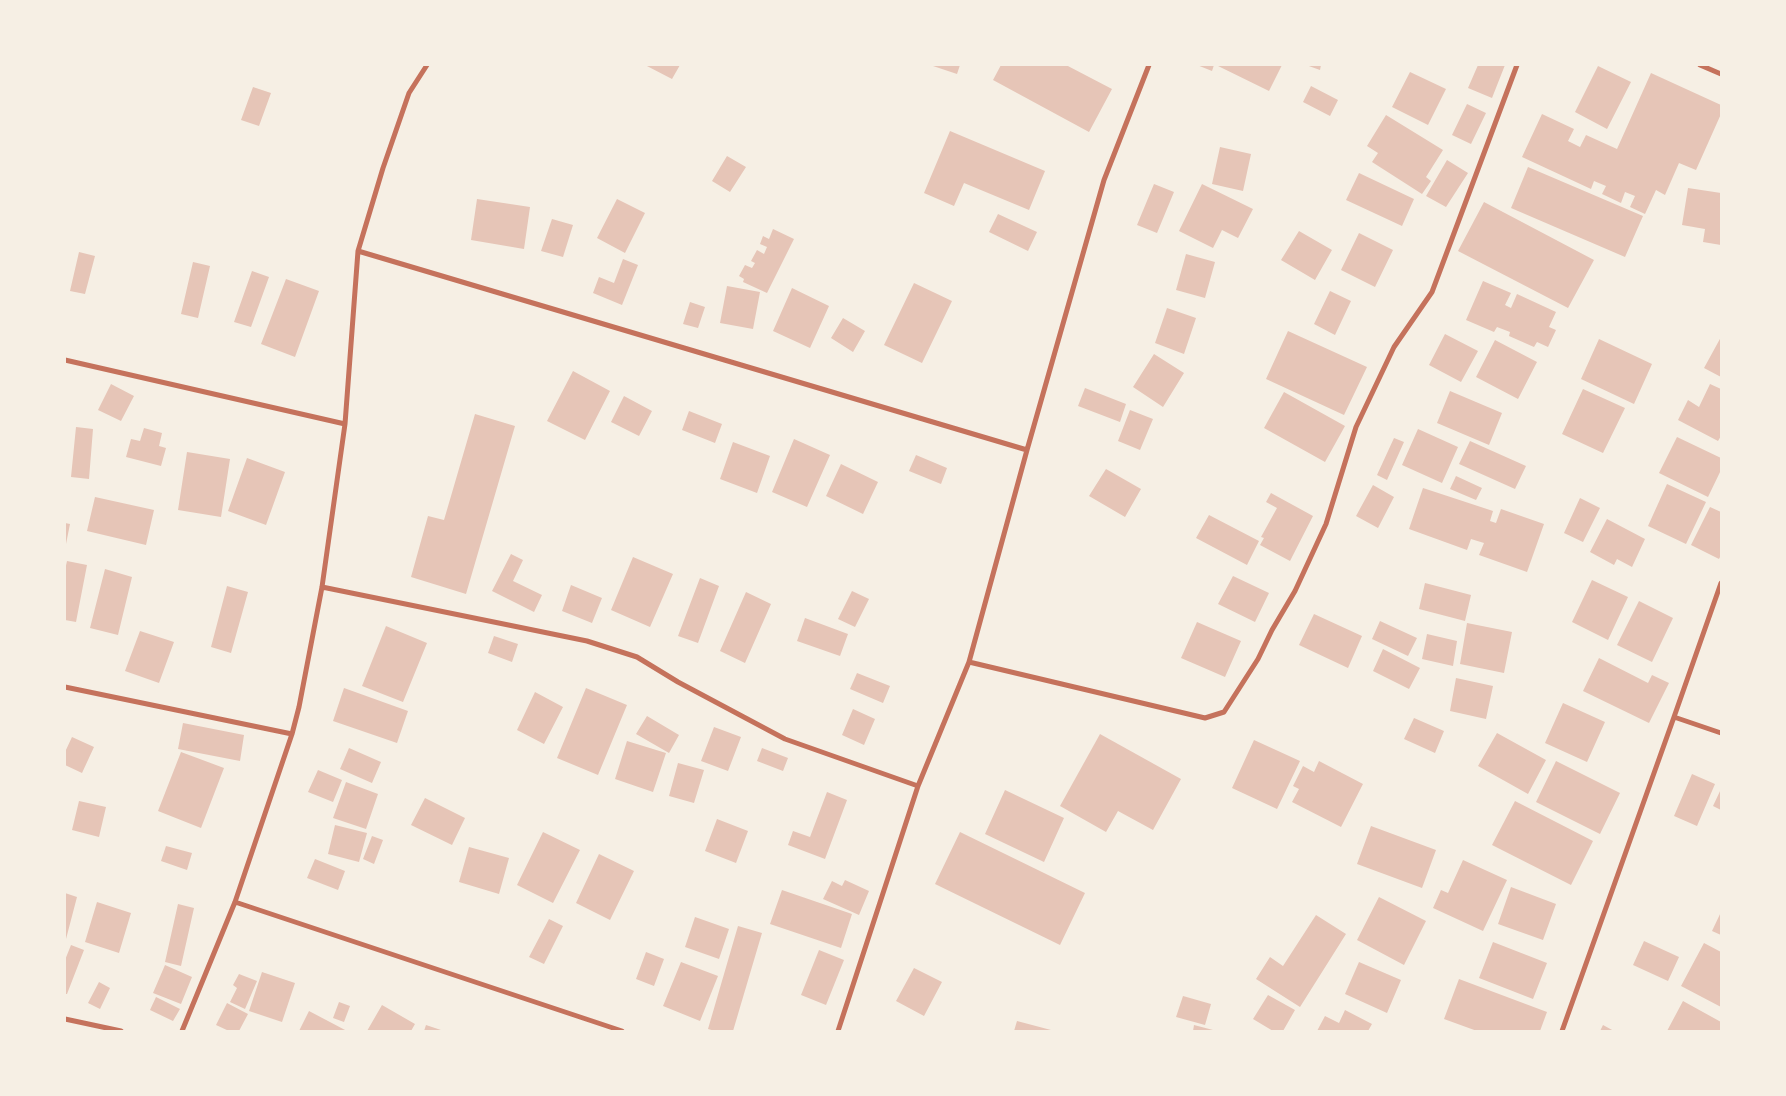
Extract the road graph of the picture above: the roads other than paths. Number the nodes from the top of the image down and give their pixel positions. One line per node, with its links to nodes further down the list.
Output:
1 (426, 65): 6 (street)
2 (1149, 65): 9 (street)
3 (1517, 65): 12 (street)
4 (1700, 65): 5 (street)
5 (1721, 74)
6 (358, 252): 8 (street); 9 (street)
7 (65, 360): 8 (street)
8 (345, 424): 11 (street)
9 (1027, 450): 12 (street)
10 (1721, 583): 14 (street)
11 (322, 587): 16 (street); 17 (street)
12 (969, 662): 17 (street)
13 (65, 687): 16 (street)
14 (1674, 717): 15 (street); 24 (street)
15 (1721, 733)
16 (292, 734): 18 (street)
17 (918, 786): 23 (street)
18 (235, 902): 21 (street); 22 (street)
19 (65, 1019): 20 (street)
20 (121, 1031)
21 (182, 1031)
22 (622, 1031)
23 (838, 1031)
24 (1562, 1031)

